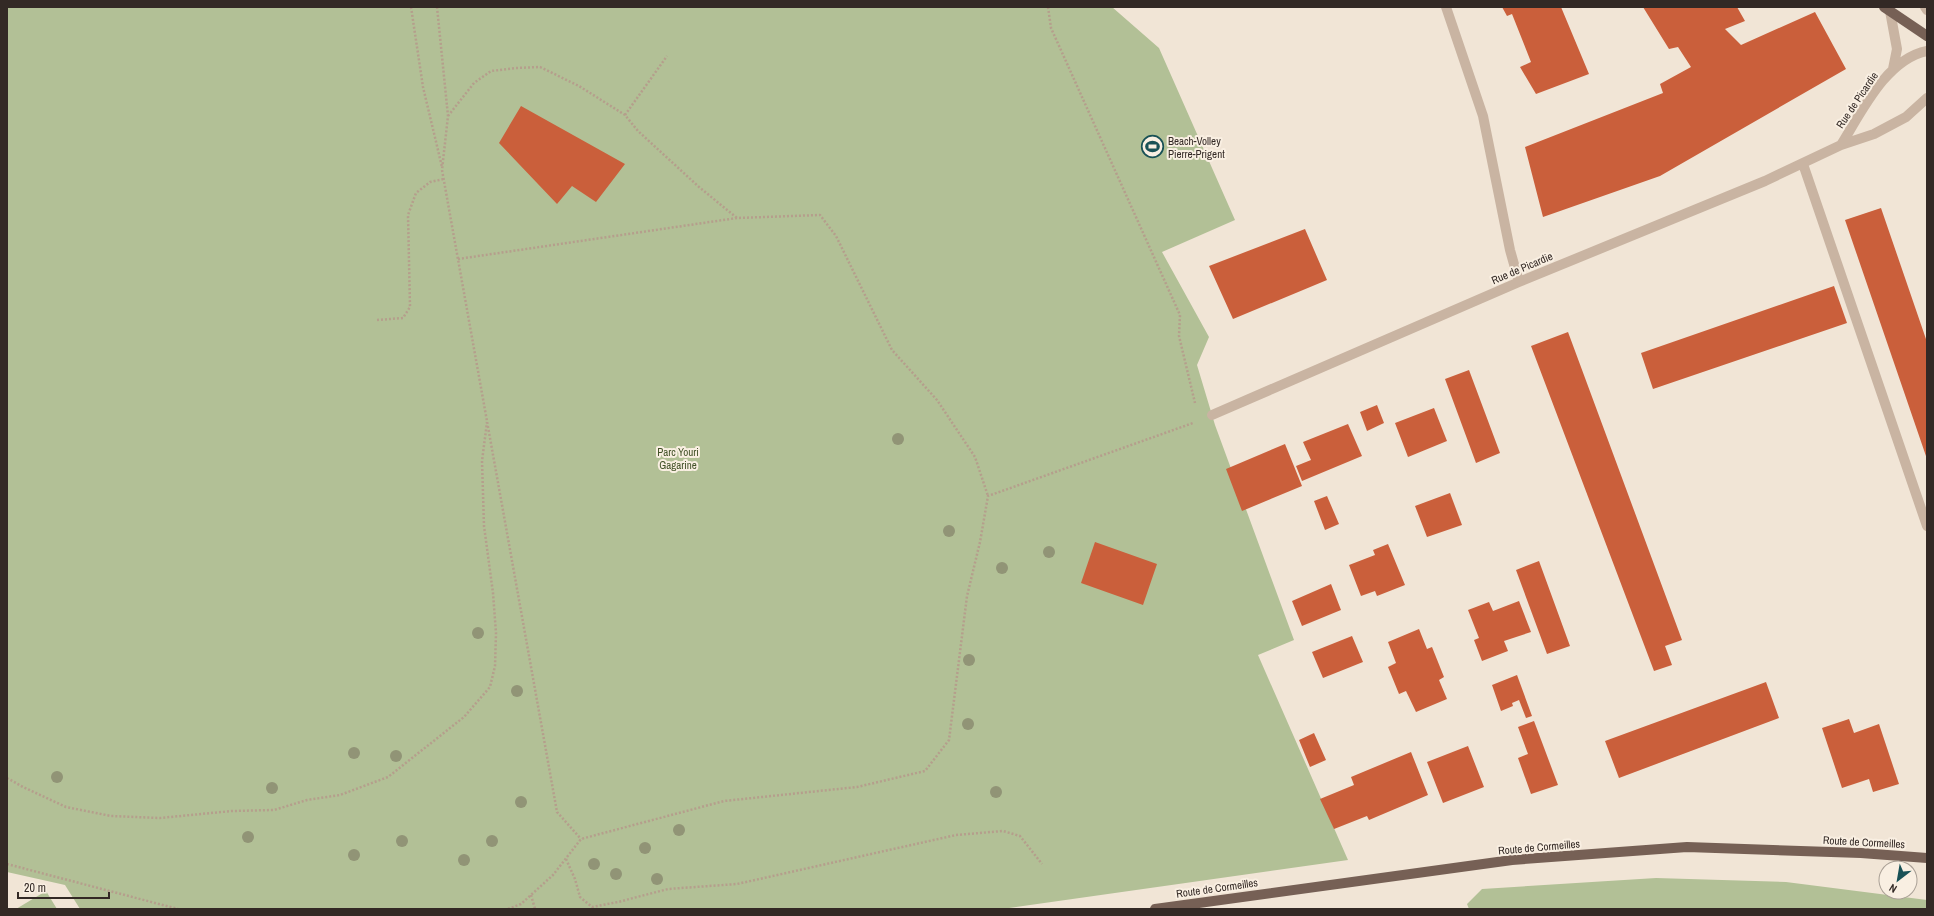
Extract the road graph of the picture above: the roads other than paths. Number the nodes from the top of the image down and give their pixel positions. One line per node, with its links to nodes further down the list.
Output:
1 (1446, 7): 11 (street)
2 (1926, 7): 4 (street)
3 (1887, 9): 5 (main road); 7 (street, Rue de Picardie)
4 (1927, 10)
5 (1927, 36)
6 (1927, 52): 7 (street, Rue de Picardie)
7 (1893, 69): 9 (street, Rue de Picardie)
8 (1927, 98): 9 (street, Rue de Picardie)
9 (1841, 145): 10 (street, Rue de Picardie)
10 (1803, 164): 11 (street, Rue de Picardie); 13 (street)
11 (1519, 282): 12 (street, Rue de Picardie)
12 (1212, 415)
13 (1927, 526)
14 (1927, 858): 15 (main road, Route de Cormeilles)
15 (1155, 909)

